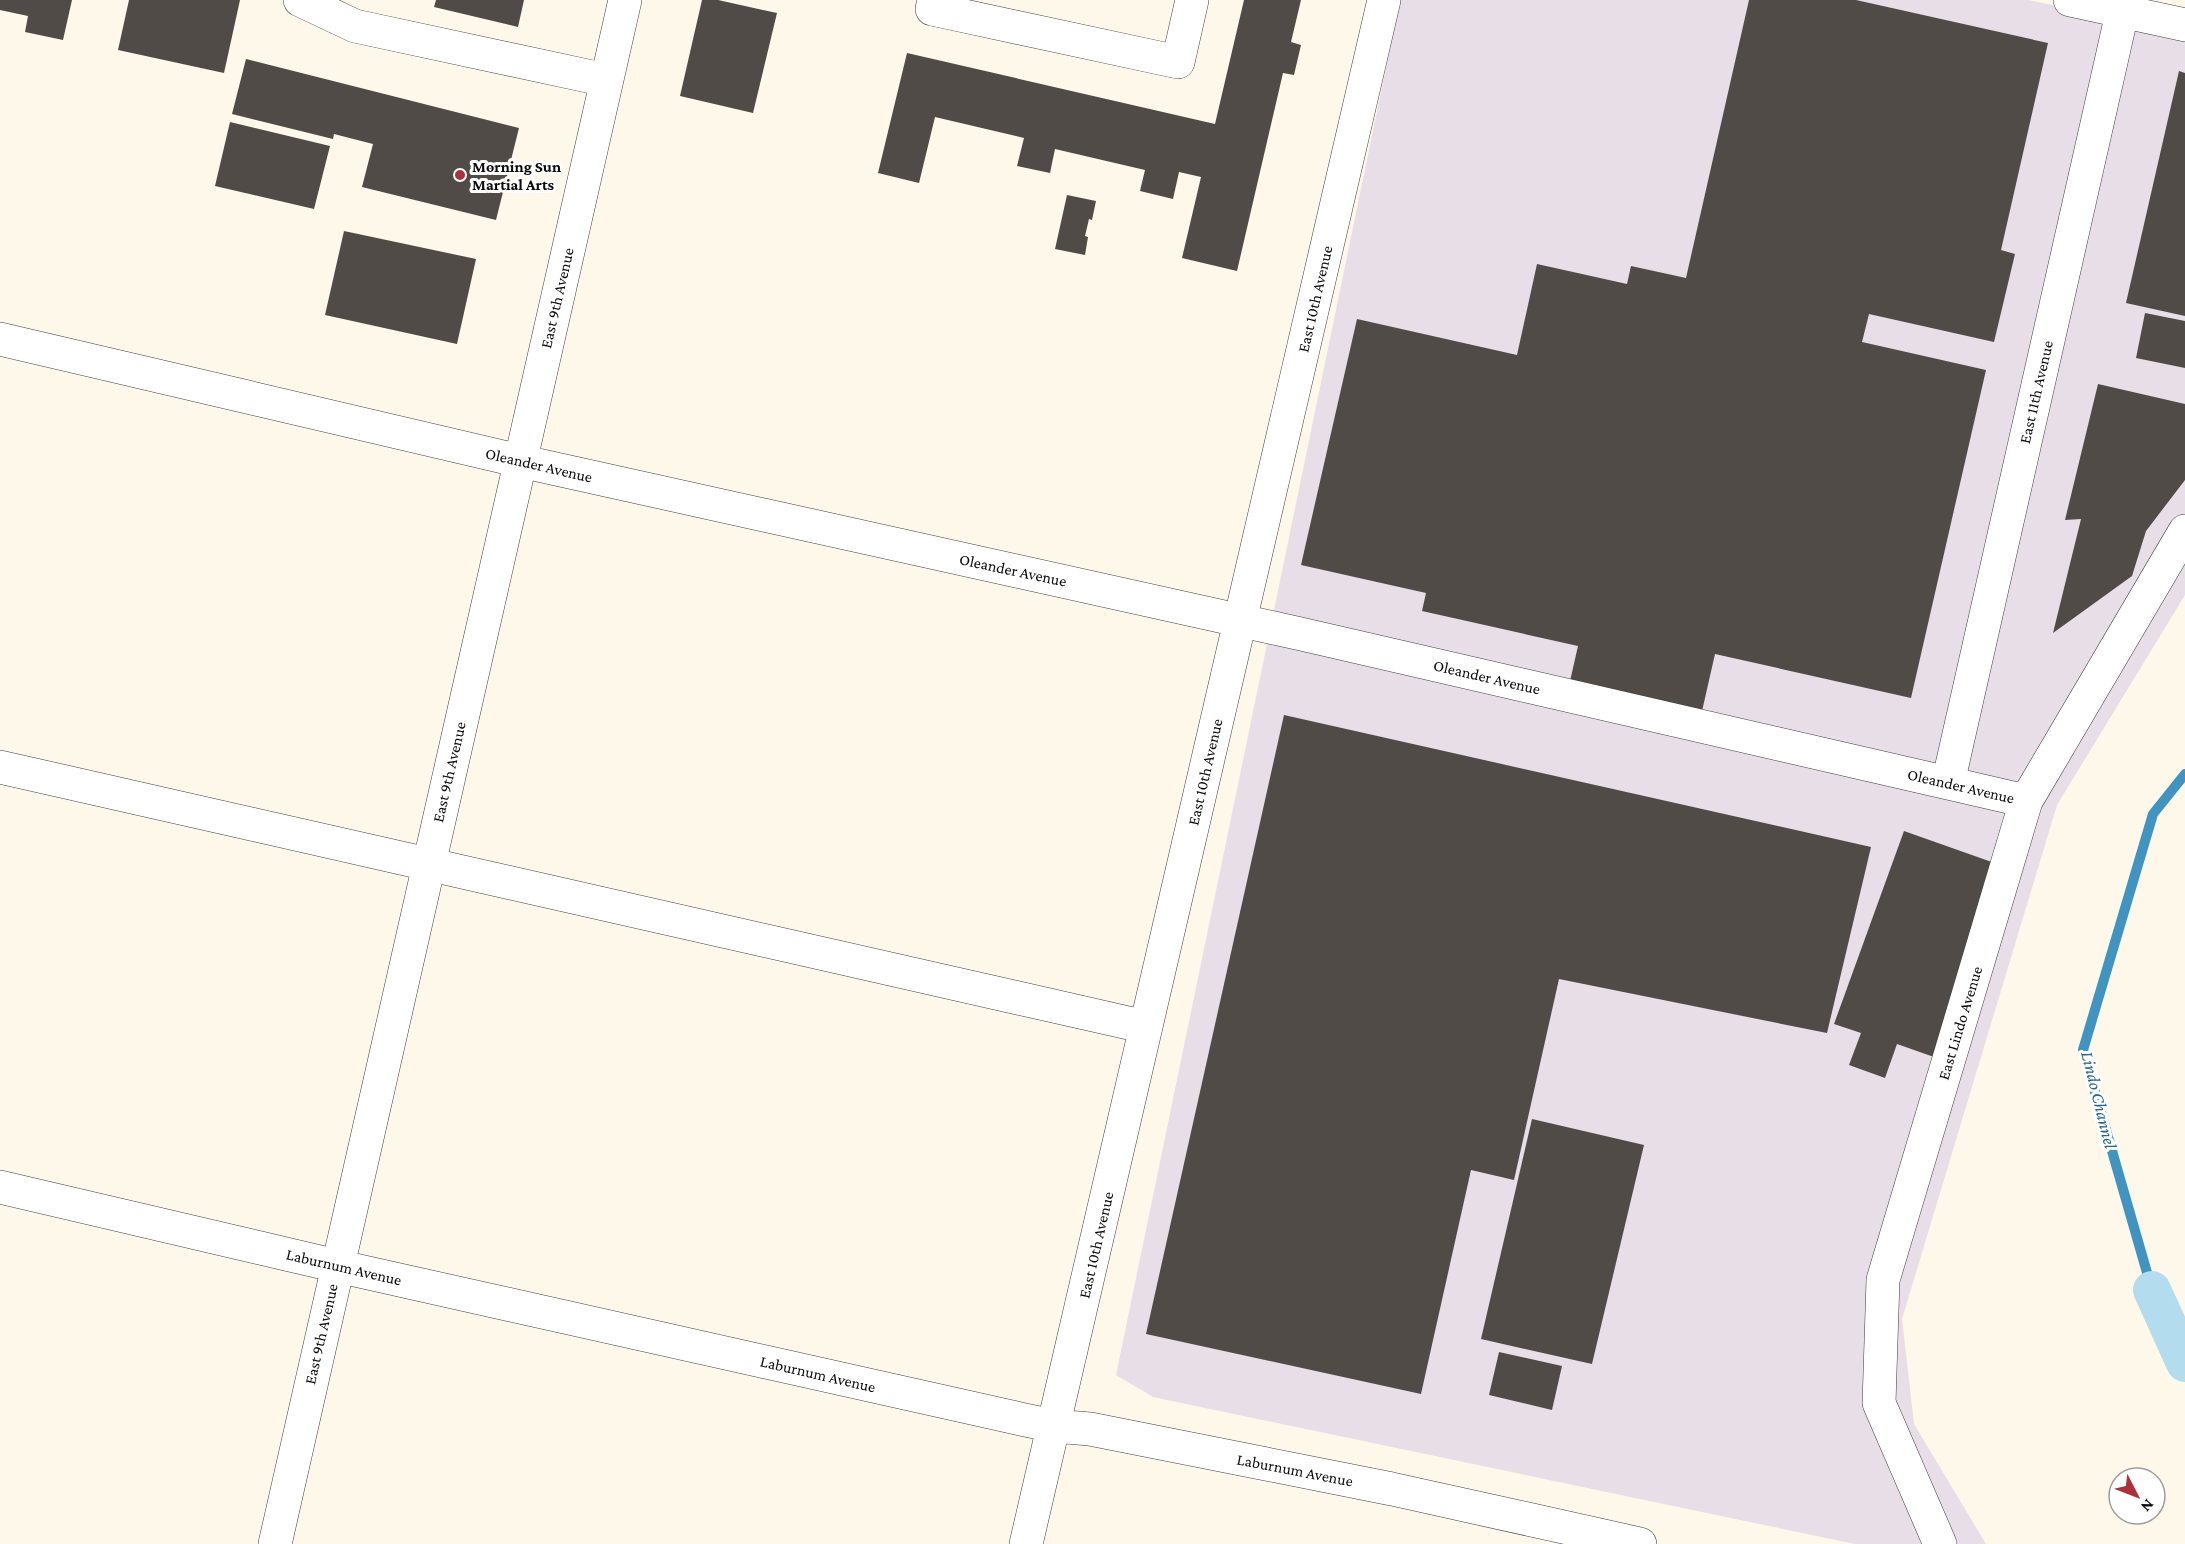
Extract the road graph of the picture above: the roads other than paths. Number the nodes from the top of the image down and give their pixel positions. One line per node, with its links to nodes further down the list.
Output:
1 (300, 0): 9 (street)
2 (625, 0): 9 (street, East 9th Avenue)
3 (934, 0): 4 (street)
4 (1192, 0)
5 (1384, 0): 13 (street, East 10th Avenue)
6 (2070, 0): 7 (street)
7 (2124, 6): 8 (street); 15 (street, East 11th Avenue)
8 (2185, 25)
9 (606, 80): 11 (street, East 9th Avenue)
10 (0, 339): 11 (street, Oleander Avenue)
11 (520, 461): 13 (street, Oleander Avenue); 17 (street, East 9th Avenue)
12 (2185, 531): 16 (street, East Lindo Avenue)
13 (1240, 621): 15 (street, Oleander Avenue); 18 (street, East 10th Avenue)
14 (0, 767): 17 (street)
15 (1947, 783): 16 (street, Oleander Avenue)
16 (2026, 801): 25 (street, East Lindo Avenue)
17 (428, 864): 18 (street); 20 (street, East 9th Avenue)
18 (1146, 1027): 21 (street, East 10th Avenue)
19 (0, 1187): 20 (street, Laburnum Avenue)
20 (337, 1266): 21 (street, Laburnum Avenue); 22 (street, East 9th Avenue)
21 (1054, 1426): 23 (street, East 10th Avenue); 24 (street, Laburnum Avenue)
22 (275, 1544)
23 (1026, 1544)
24 (1640, 1544)
25 (1941, 1544)

